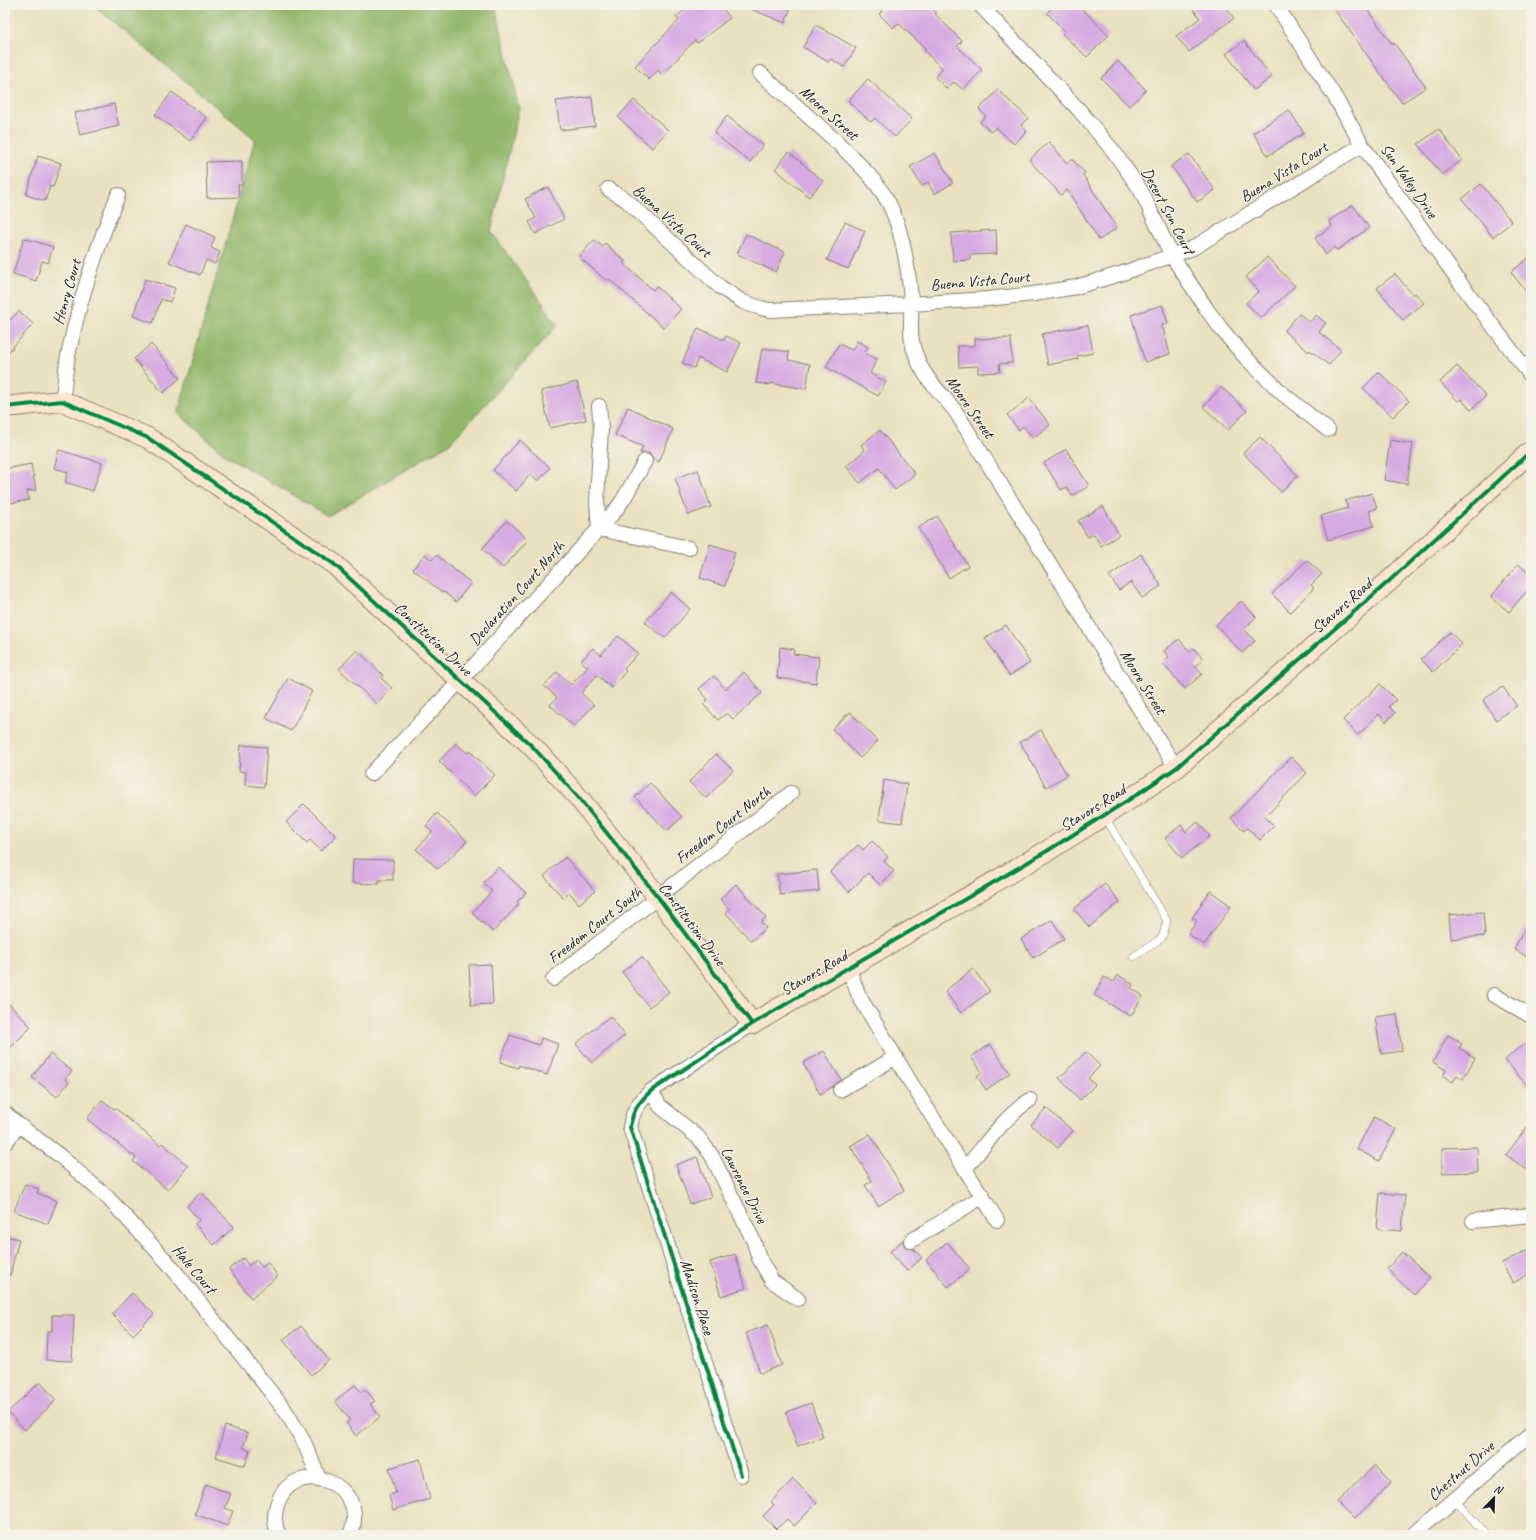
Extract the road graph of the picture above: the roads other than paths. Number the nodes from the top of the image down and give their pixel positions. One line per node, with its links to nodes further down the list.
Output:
1 (980, 5): 7 (street, Desert Sun Court)
2 (1276, 5): 4 (street, Sun Valley Drive)
3 (760, 73): 8 (street, Moore Street)
4 (1362, 145): 7 (street, Buena Vista Court); 9 (street, Sun Valley Drive)
5 (608, 189): 8 (street, Buena Vista Court)
6 (118, 195): 10 (street, Henry Court)
7 (1172, 256): 8 (street, Buena Vista Court); 13 (street, Desert Sun Court)
8 (911, 304): 19 (street, Moore Street)
9 (1529, 371)
10 (62, 401): 12 (street); 18 (street, Constitution Drive)
11 (598, 406): 16 (street)
12 (5, 408)
13 (1328, 430)
14 (1531, 451): 19 (street, Stavors Road)
15 (645, 462): 16 (street, Declaration Court North)
16 (599, 529): 17 (street); 18 (street, Declaration Court North)
17 (689, 548)
18 (461, 680): 20 (street, Declaration Court North); 23 (street, Constitution Drive)
19 (1176, 768): 22 (street, Stavors Road)
20 (371, 774)
21 (791, 793): 23 (street, Freedom Court North)
22 (1104, 815): 24 (lane); 25 (street, Stavors Road)
23 (658, 898): 26 (street, Freedom Court South); 29 (street, Constitution Drive)
24 (1133, 957)
25 (848, 968): 29 (street, Stavors Road); 30 (street)
26 (552, 979)
27 (1494, 995): 28 (street)
28 (1531, 1016)
29 (752, 1024): 32 (street, Stavors Road)
30 (896, 1057): 31 (street); 38 (street)
31 (840, 1090)
32 (651, 1091): 36 (street, Stavors Road); 44 (street, Lawrence Drive)
33 (1030, 1100): 38 (street)
34 (5, 1113): 35 (street, Hale Court)
35 (19, 1125): 37 (street); 47 (street, Hale Court)
36 (630, 1127): 46 (street, Madison Place)
37 (5, 1143)
38 (965, 1169): 39 (street)
39 (983, 1196): 41 (street); 43 (street)
40 (1531, 1215): 42 (street)
41 (997, 1220)
42 (1474, 1222)
43 (911, 1241)
44 (798, 1299)
45 (1531, 1434): 48 (street, Chestnut Drive)
46 (741, 1475)
47 (318, 1478): 49 (street); 50 (street)
48 (1455, 1499): 51 (street, Chestnut Drive); 52 (lane)
49 (279, 1535)
50 (350, 1535)
51 (1413, 1535)
52 (1486, 1535)

